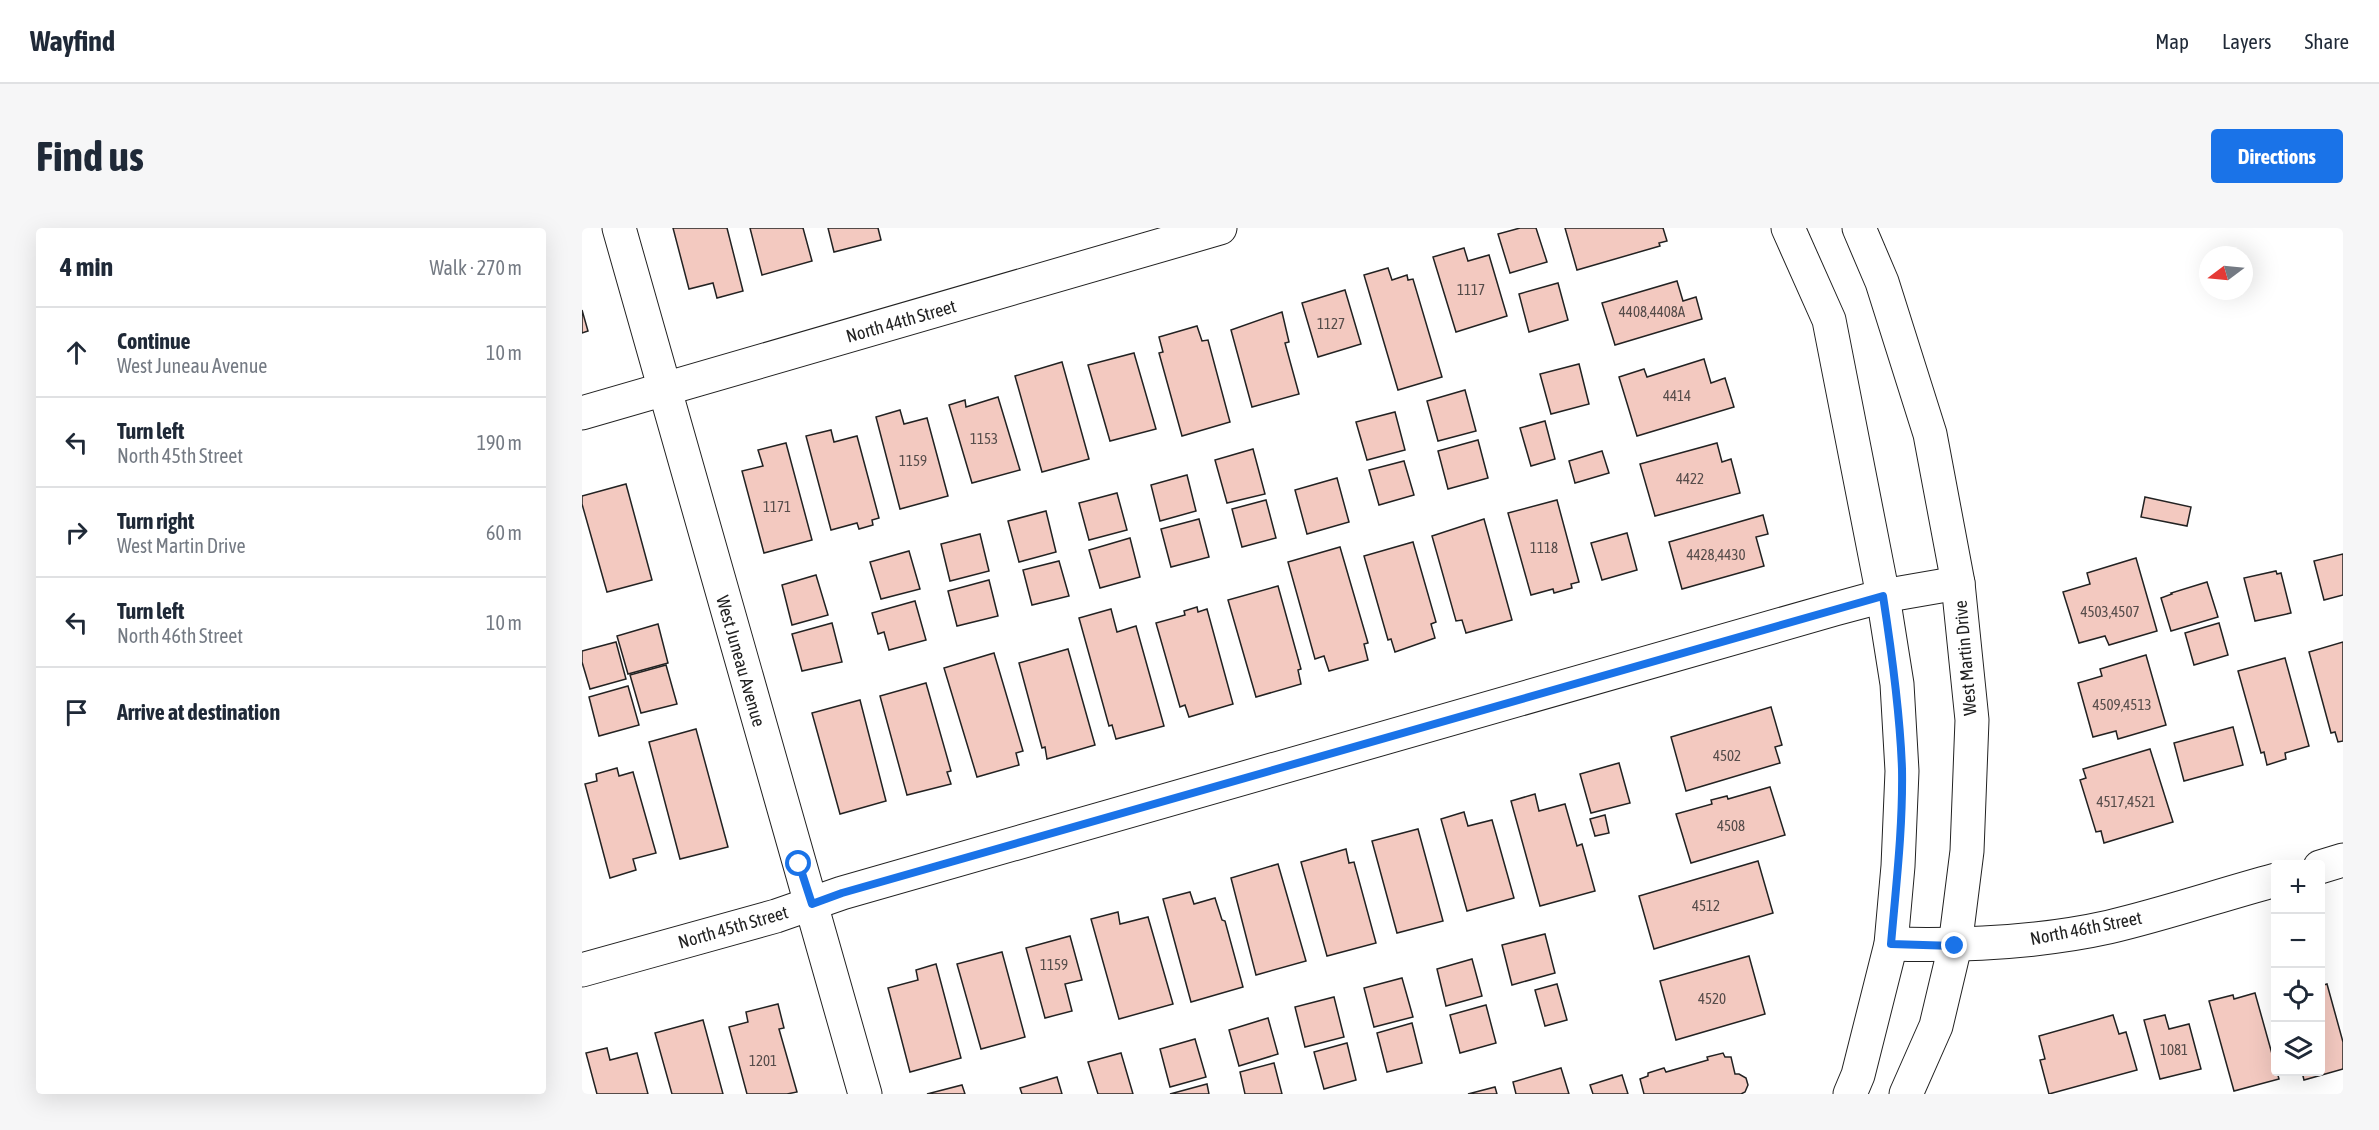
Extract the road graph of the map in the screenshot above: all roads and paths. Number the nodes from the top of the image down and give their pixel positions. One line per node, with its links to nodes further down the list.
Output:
1 (619, 228): 5 (street, West Juneau Avenue)
2 (1220, 228): 5 (street, North 44th Street)
3 (1788, 228): 8 (street)
4 (1859, 228): 7 (street, West Martin Drive)
5 (665, 390): 6 (street, North 44th Street); 12 (street, West Juneau Avenue)
6 (582, 413)
7 (1958, 583): 8 (street, North 45th Street); 14 (street, West Martin Drive)
8 (1883, 596): 12 (street, North 45th Street); 13 (street)
9 (2343, 860): 10 (street)
10 (2325, 865)
11 (2271, 881): 14 (street, North 46th Street)
12 (812, 904): 15 (street, North 45th Street); 16 (street, West Juneau Avenue)
13 (1891, 944): 14 (street, North 46th Street); 17 (street)
14 (1955, 946): 18 (street, West Martin Drive)
15 (582, 970)
16 (865, 1094)
17 (1850, 1094)
18 (1905, 1094)

